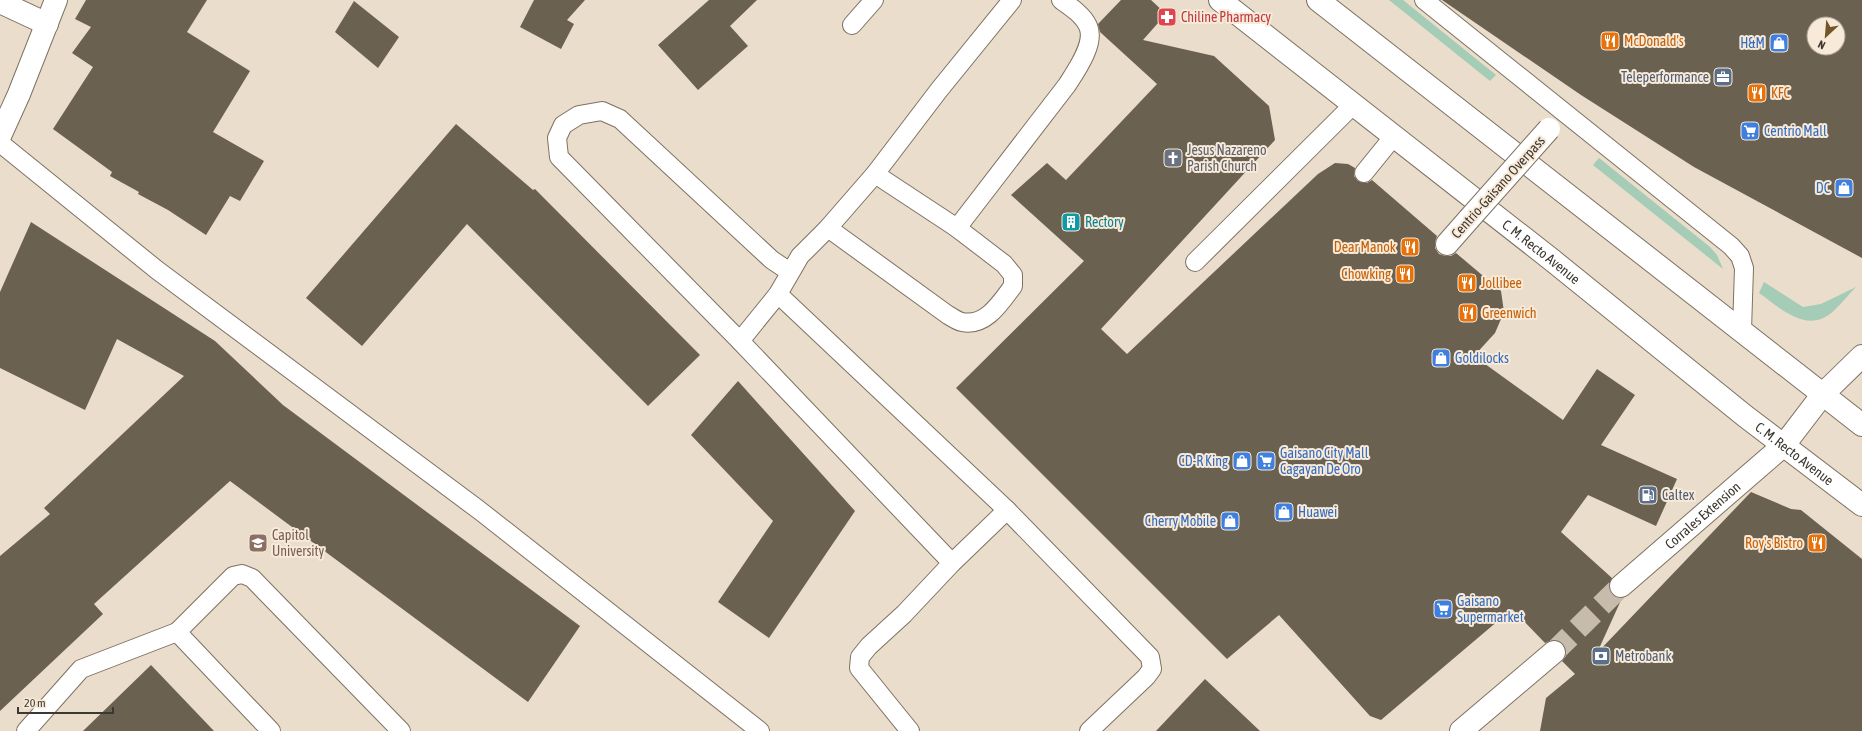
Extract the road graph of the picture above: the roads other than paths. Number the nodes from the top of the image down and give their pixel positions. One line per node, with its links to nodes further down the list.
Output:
1 (56, 0): 9 (main road)
2 (874, 0): 10 (lane)
3 (1012, 0): 17 (lane)
4 (1061, 0): 19 (lane)
5 (1220, 0): 11 (main road, C. M. Recto Avenue)
6 (1318, 0): 24 (main road)
7 (1424, 0): 24 (lane)
8 (0, 2): 9 (main road)
9 (47, 24): 13 (main road)
10 (852, 25)
11 (1353, 105): 14 (main road, C. M. Recto Avenue); 21 (lane)
12 (1549, 129): 20 (main road, Centrio-Gaisano Overpass, bridge)
13 (0, 136)
14 (1394, 136): 16 (lane); 29 (main road, C. M. Recto Avenue)
15 (0, 143): 39 (lane)
16 (1364, 173)
17 (875, 174): 18 (lane); 19 (lane)
18 (828, 228): 19 (lane); 22 (lane)
19 (957, 228)
20 (1447, 244)
21 (1196, 262)
22 (790, 272): 23 (lane); 25 (lane)
23 (778, 294): 25 (lane); 31 (lane)
24 (1742, 330): 27 (main road)
25 (740, 341): 32 (lane)
26 (1862, 356): 27 (main road, Corrales Extension)
27 (1823, 394): 28 (main road); 29 (main road, Corrales Extension)
28 (1862, 425)
29 (1784, 445): 30 (main road, C. M. Recto Avenue); 33 (main road, Corrales Extension)
30 (1862, 505)
31 (1007, 510): 32 (lane); 41 (lane)
32 (952, 563): 40 (lane)
33 (1621, 586)
34 (177, 632): 36 (lane); 37 (lane); 38 (lane)
35 (1554, 652): 42 (main road)
36 (26, 731)
37 (271, 731)
38 (401, 731)
39 (760, 731)
40 (910, 731)
41 (1089, 731)
42 (1461, 731)

